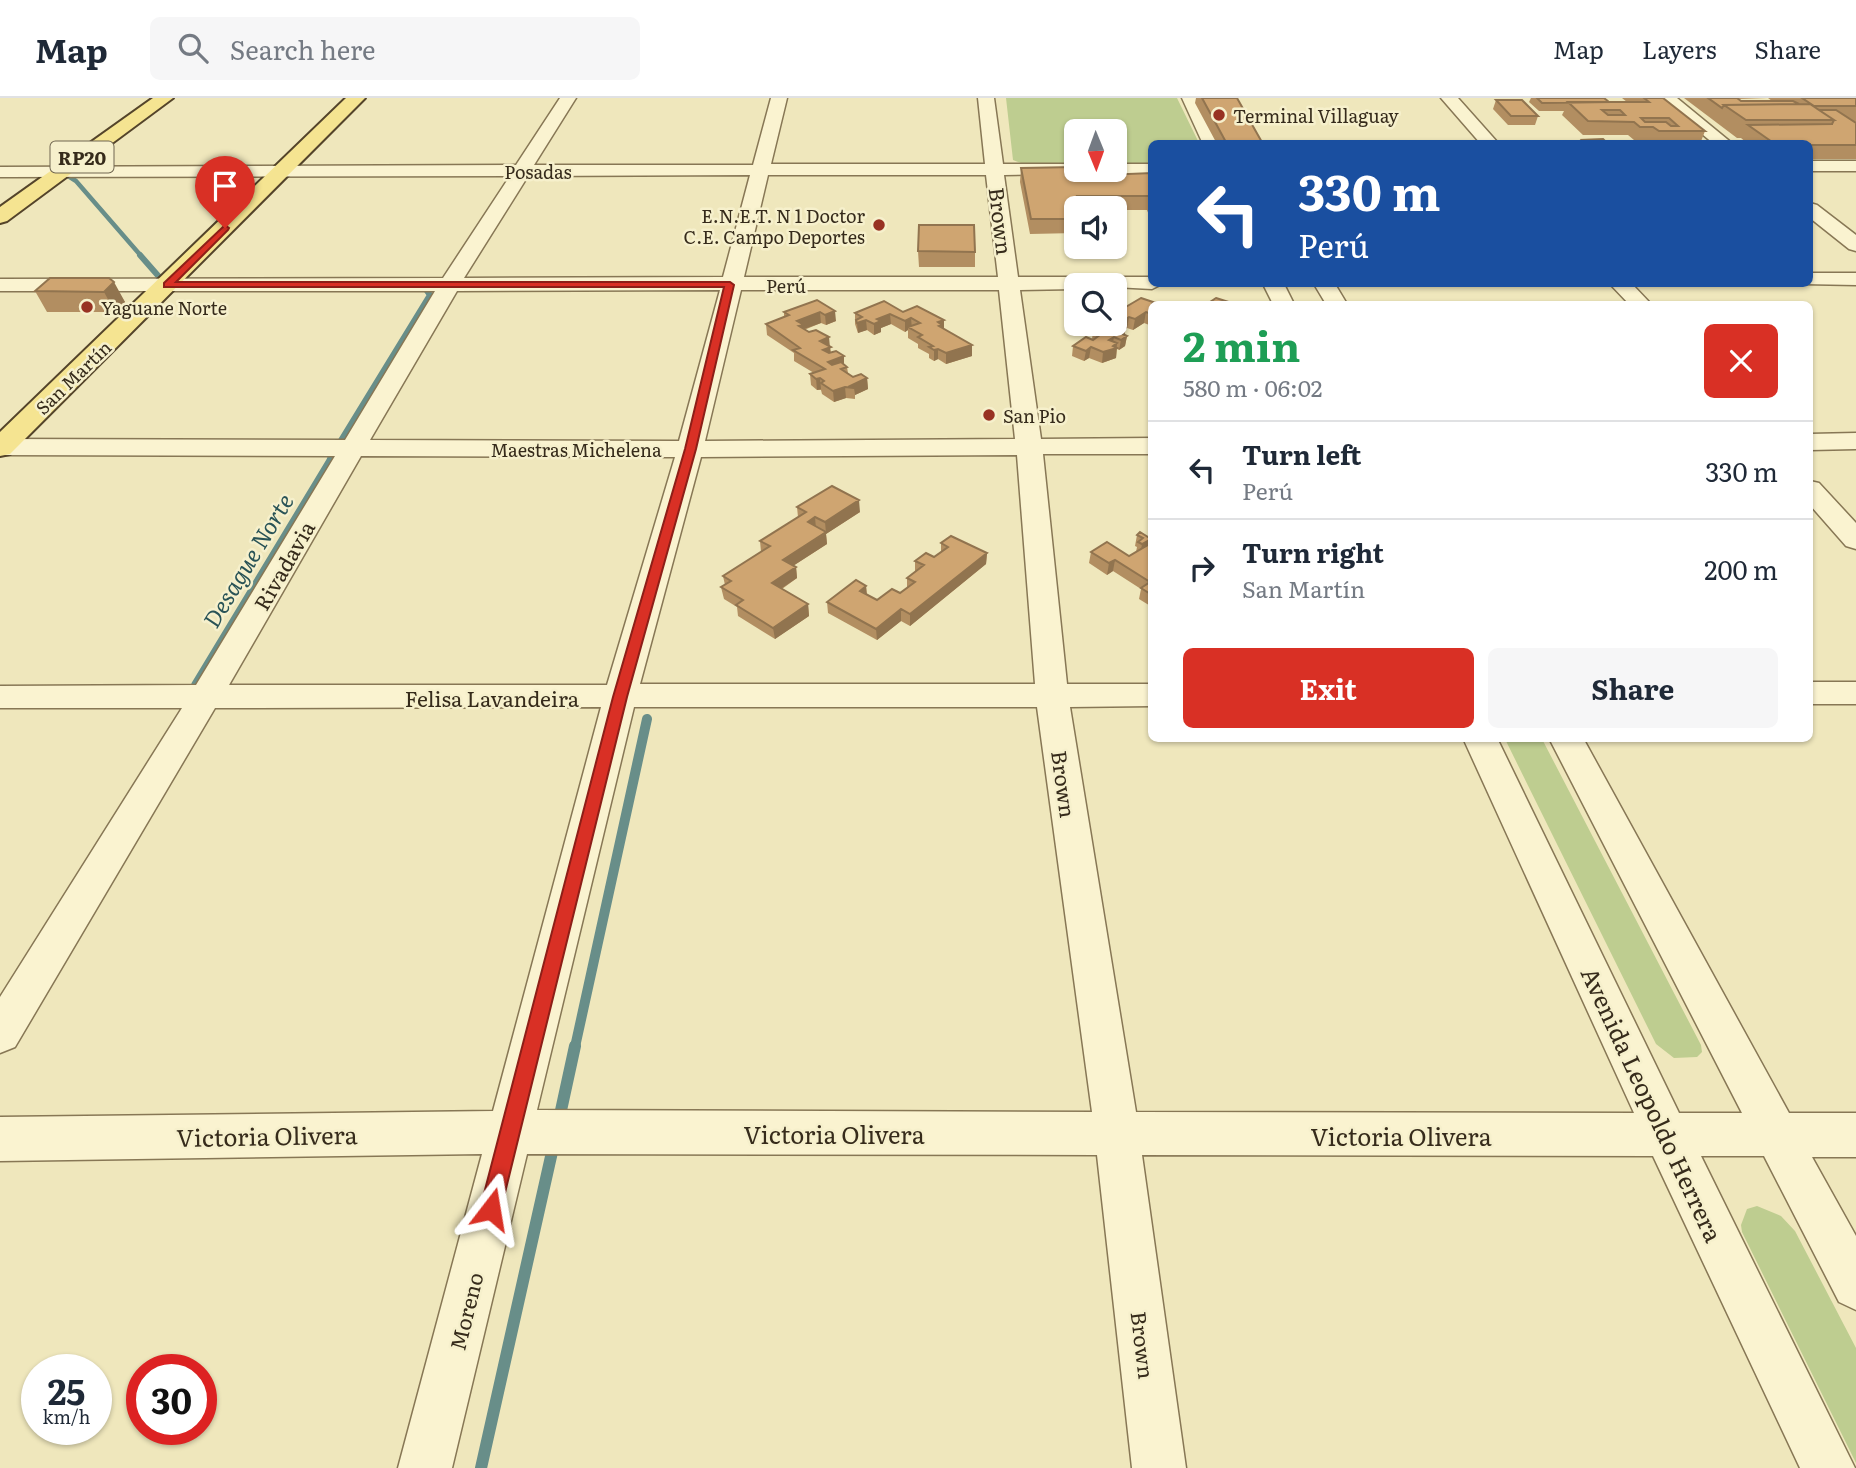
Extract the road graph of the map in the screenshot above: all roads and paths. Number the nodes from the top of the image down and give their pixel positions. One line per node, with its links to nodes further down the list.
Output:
1 (164, 98): 22 (main road, RP20)
2 (356, 98): 18 (main road, San Martín)
3 (568, 98): 19 (street, Rivadavia)
4 (779, 98): 20 (street, Moreno)
5 (986, 98): 17 (street, Brown)
6 (1190, 98): 9 (street)
7 (1449, 98): 10 (street)
8 (1667, 98): 11 (street)
9 (1210, 140)
10 (1487, 140)
11 (1720, 140)
12 (1813, 166): 13 (street)
13 (1856, 166)
14 (1064, 169): 17 (street, Posadas)
15 (1127, 169): 16 (street)
16 (1148, 169)
17 (995, 170): 20 (street, Posadas); 30 (street, Brown)
18 (281, 171): 19 (street, Posadas); 22 (street, Posadas); 32 (main road, San Martín)
19 (523, 171): 20 (street, Posadas); 29 (street, Rivadavia)
20 (761, 171): 33 (street, Moreno)
21 (0, 172): 22 (street, Posadas)
22 (62, 172): 24 (main road, RP20)
23 (1813, 211): 25 (street)
24 (0, 217)
25 (1856, 245)
26 (1813, 279): 27 (street)
27 (1856, 279)
28 (1148, 283): 30 (street, Perú)
29 (450, 284): 32 (street, Perú); 33 (street, Perú); 41 (street, Rivadavia)
30 (1010, 284): 33 (street, Perú); 39 (street, Brown)
31 (0, 285): 32 (street, Perú)
32 (168, 285): 40 (main road, San Martín)
33 (730, 285): 42 (street, Moreno)
34 (1624, 287): 35 (street)
35 (1637, 301)
36 (1856, 441): 37 (street)
37 (1813, 442)
38 (1148, 446): 39 (street, Maestras Michelena)
39 (1029, 447): 42 (street, Maestras Michelena); 47 (street, Brown)
40 (0, 448): 41 (street, Maestras Michelena)
41 (351, 449): 42 (street, Maestras Michelena); 51 (street, Rivadavia)
42 (690, 449): 50 (street, Moreno)
43 (1813, 492): 44 (street)
44 (1856, 540)
45 (1856, 692): 46 (street)
46 (1813, 693)
47 (1052, 695): 48 (street, Felisa Lavandeira); 50 (street, Felisa Lavandeira); 56 (street, Brown)
48 (1148, 695)
49 (0, 697): 51 (street, Felisa Lavandeira)
50 (620, 697): 51 (street, Felisa Lavandeira); 55 (street, Moreno)
51 (205, 698): 54 (street, Rivadavia)
52 (1482, 742): 58 (street, Avenida Leopoldo Herrera)
53 (1568, 742): 59 (street)
54 (0, 1034)
55 (510, 1132): 56 (street, Victoria Olivera); 60 (street, Victoria Olivera); 62 (street, Moreno)
56 (1117, 1134): 58 (street, Victoria Olivera); 63 (street, Brown)
57 (1856, 1135): 59 (street, Victoria Olivera)
58 (1667, 1136): 59 (street, Victoria Olivera); 64 (street, Avenida Leopoldo Herrera)
59 (1776, 1136): 61 (street)
60 (0, 1139)
61 (1856, 1284)
62 (425, 1468)
63 (1159, 1468)
64 (1828, 1468)

